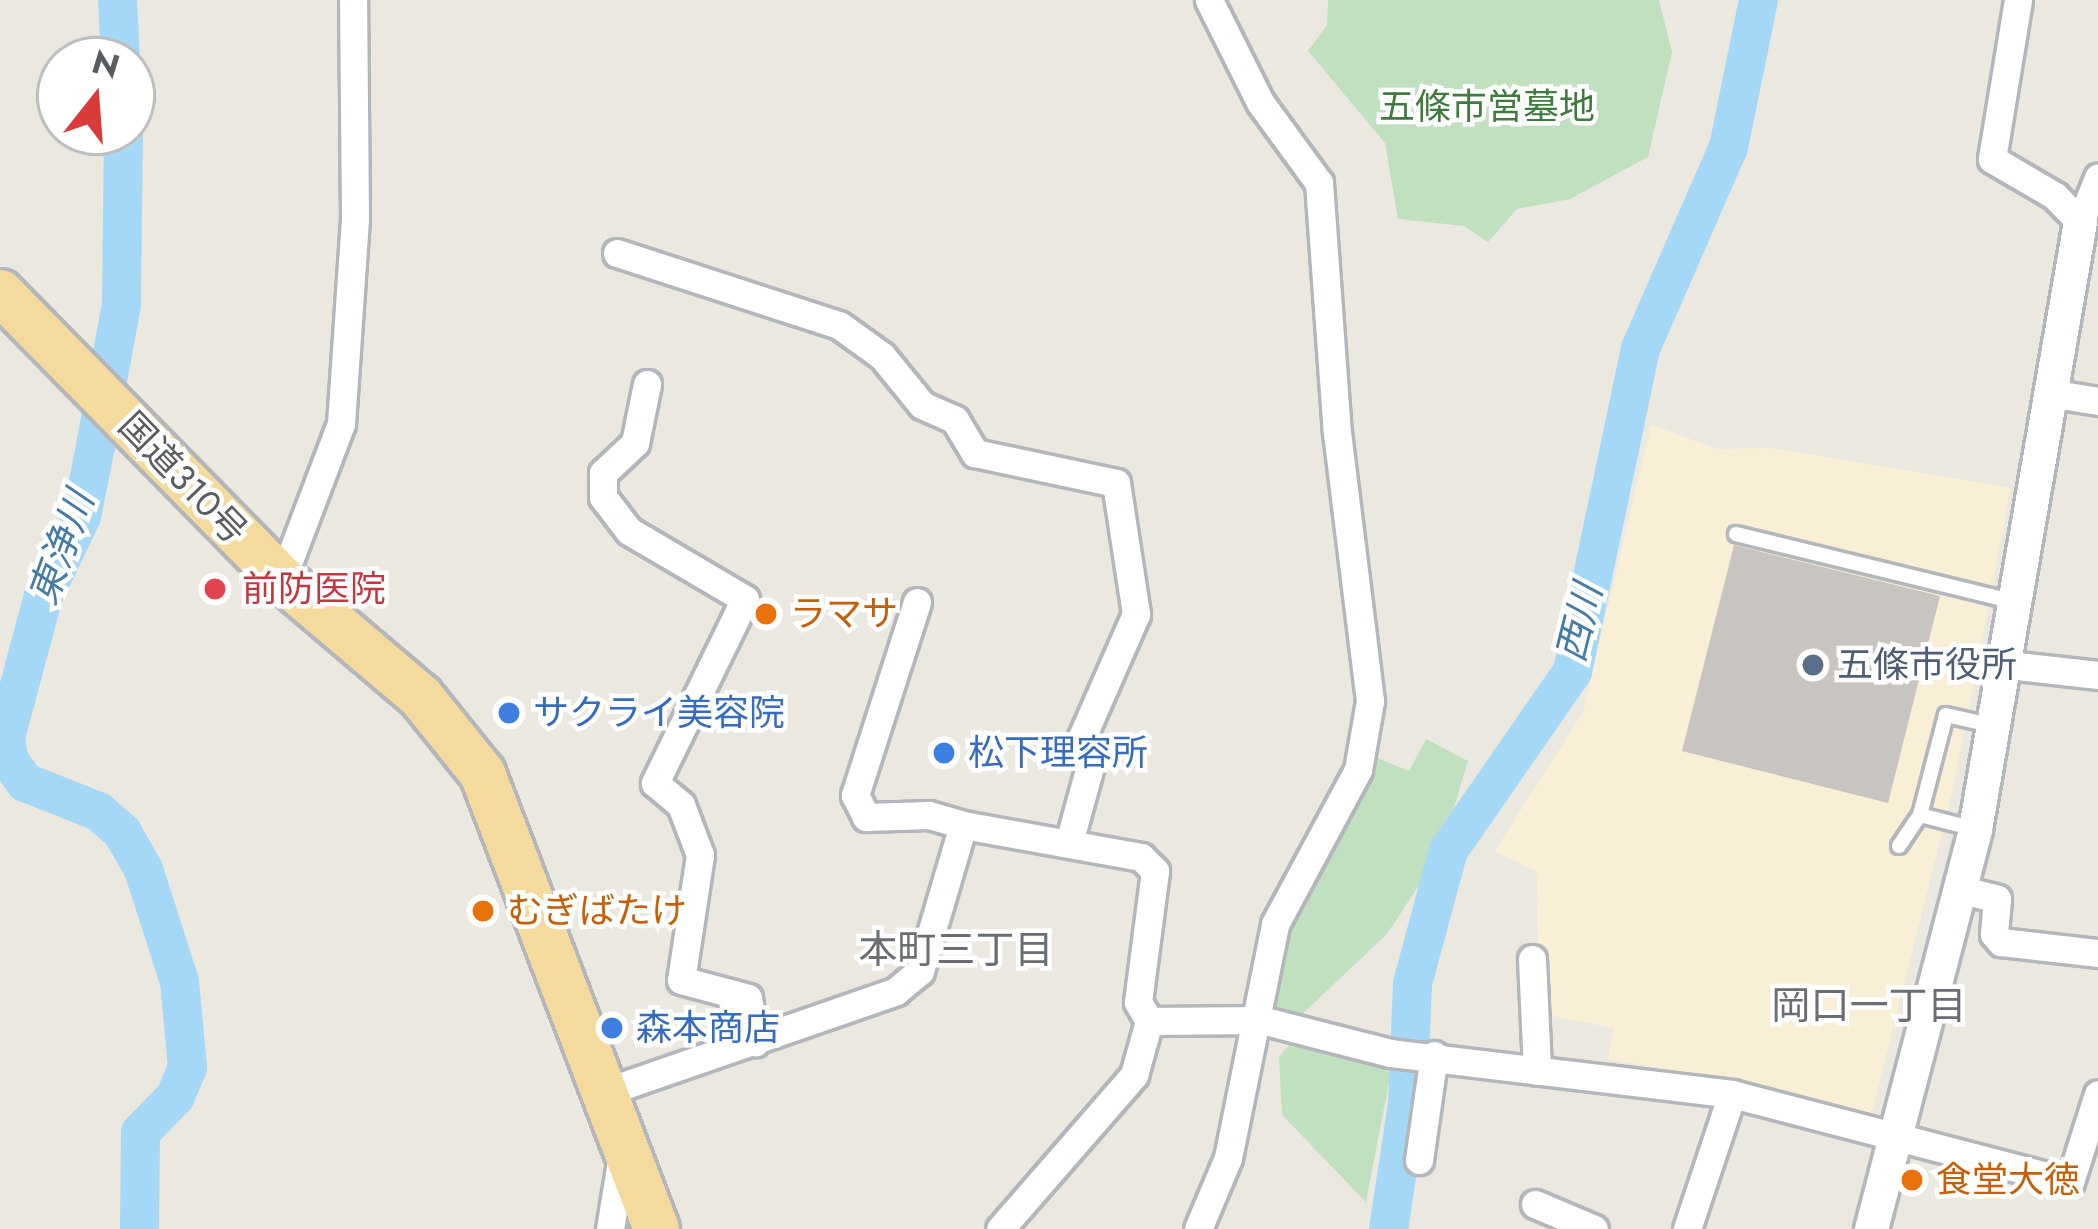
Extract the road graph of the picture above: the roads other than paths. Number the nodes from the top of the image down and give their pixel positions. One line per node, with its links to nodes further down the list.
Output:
1 (353, 0): 12 (street)
2 (1209, 0): 26 (street)
3 (2018, 0): 5 (street)
4 (2098, 178): 5 (street)
5 (2080, 222): 9 (street)
6 (617, 253): 21 (street)
7 (0, 292): 12 (highway, 国道310号)
8 (647, 384): 28 (street)
9 (2054, 394): 10 (street); 14 (street)
10 (2098, 401)
11 (1736, 533): 14 (lane)
12 (282, 579): 31 (highway, 国道310号)
13 (917, 602): 19 (street)
14 (2019, 603): 15 (street)
15 (2008, 664): 16 (street); 17 (street)
16 (2098, 675)
17 (1996, 727): 18 (lane); 20 (street)
18 (1920, 814): 20 (lane); 22 (lane)
19 (963, 825): 21 (street); 28 (street)
20 (1975, 829): 23 (street)
21 (1070, 839): 27 (street)
22 (1899, 846)
23 (1962, 890): 24 (street); 34 (street)
24 (2098, 953)
25 (1532, 959): 30 (street)
26 (1261, 1020): 27 (street); 29 (street); 41 (street)
27 (1149, 1021): 40 (street)
28 (755, 1042): 31 (street)
29 (1431, 1054): 30 (street); 36 (street)
30 (1537, 1071): 32 (street)
31 (608, 1091): 35 (highway, 国道310号)
32 (1732, 1094): 34 (street); 43 (street)
33 (2098, 1094): 34 (street)
34 (1896, 1138): 44 (street)
35 (624, 1148): 38 (street); 39 (highway, 国道310号)
36 (1419, 1160)
37 (1535, 1204): 42 (street)
38 (610, 1229)
39 (656, 1229)
40 (1000, 1229)
41 (1198, 1229)
42 (1594, 1229)
43 (1687, 1229)
44 (1870, 1229)

